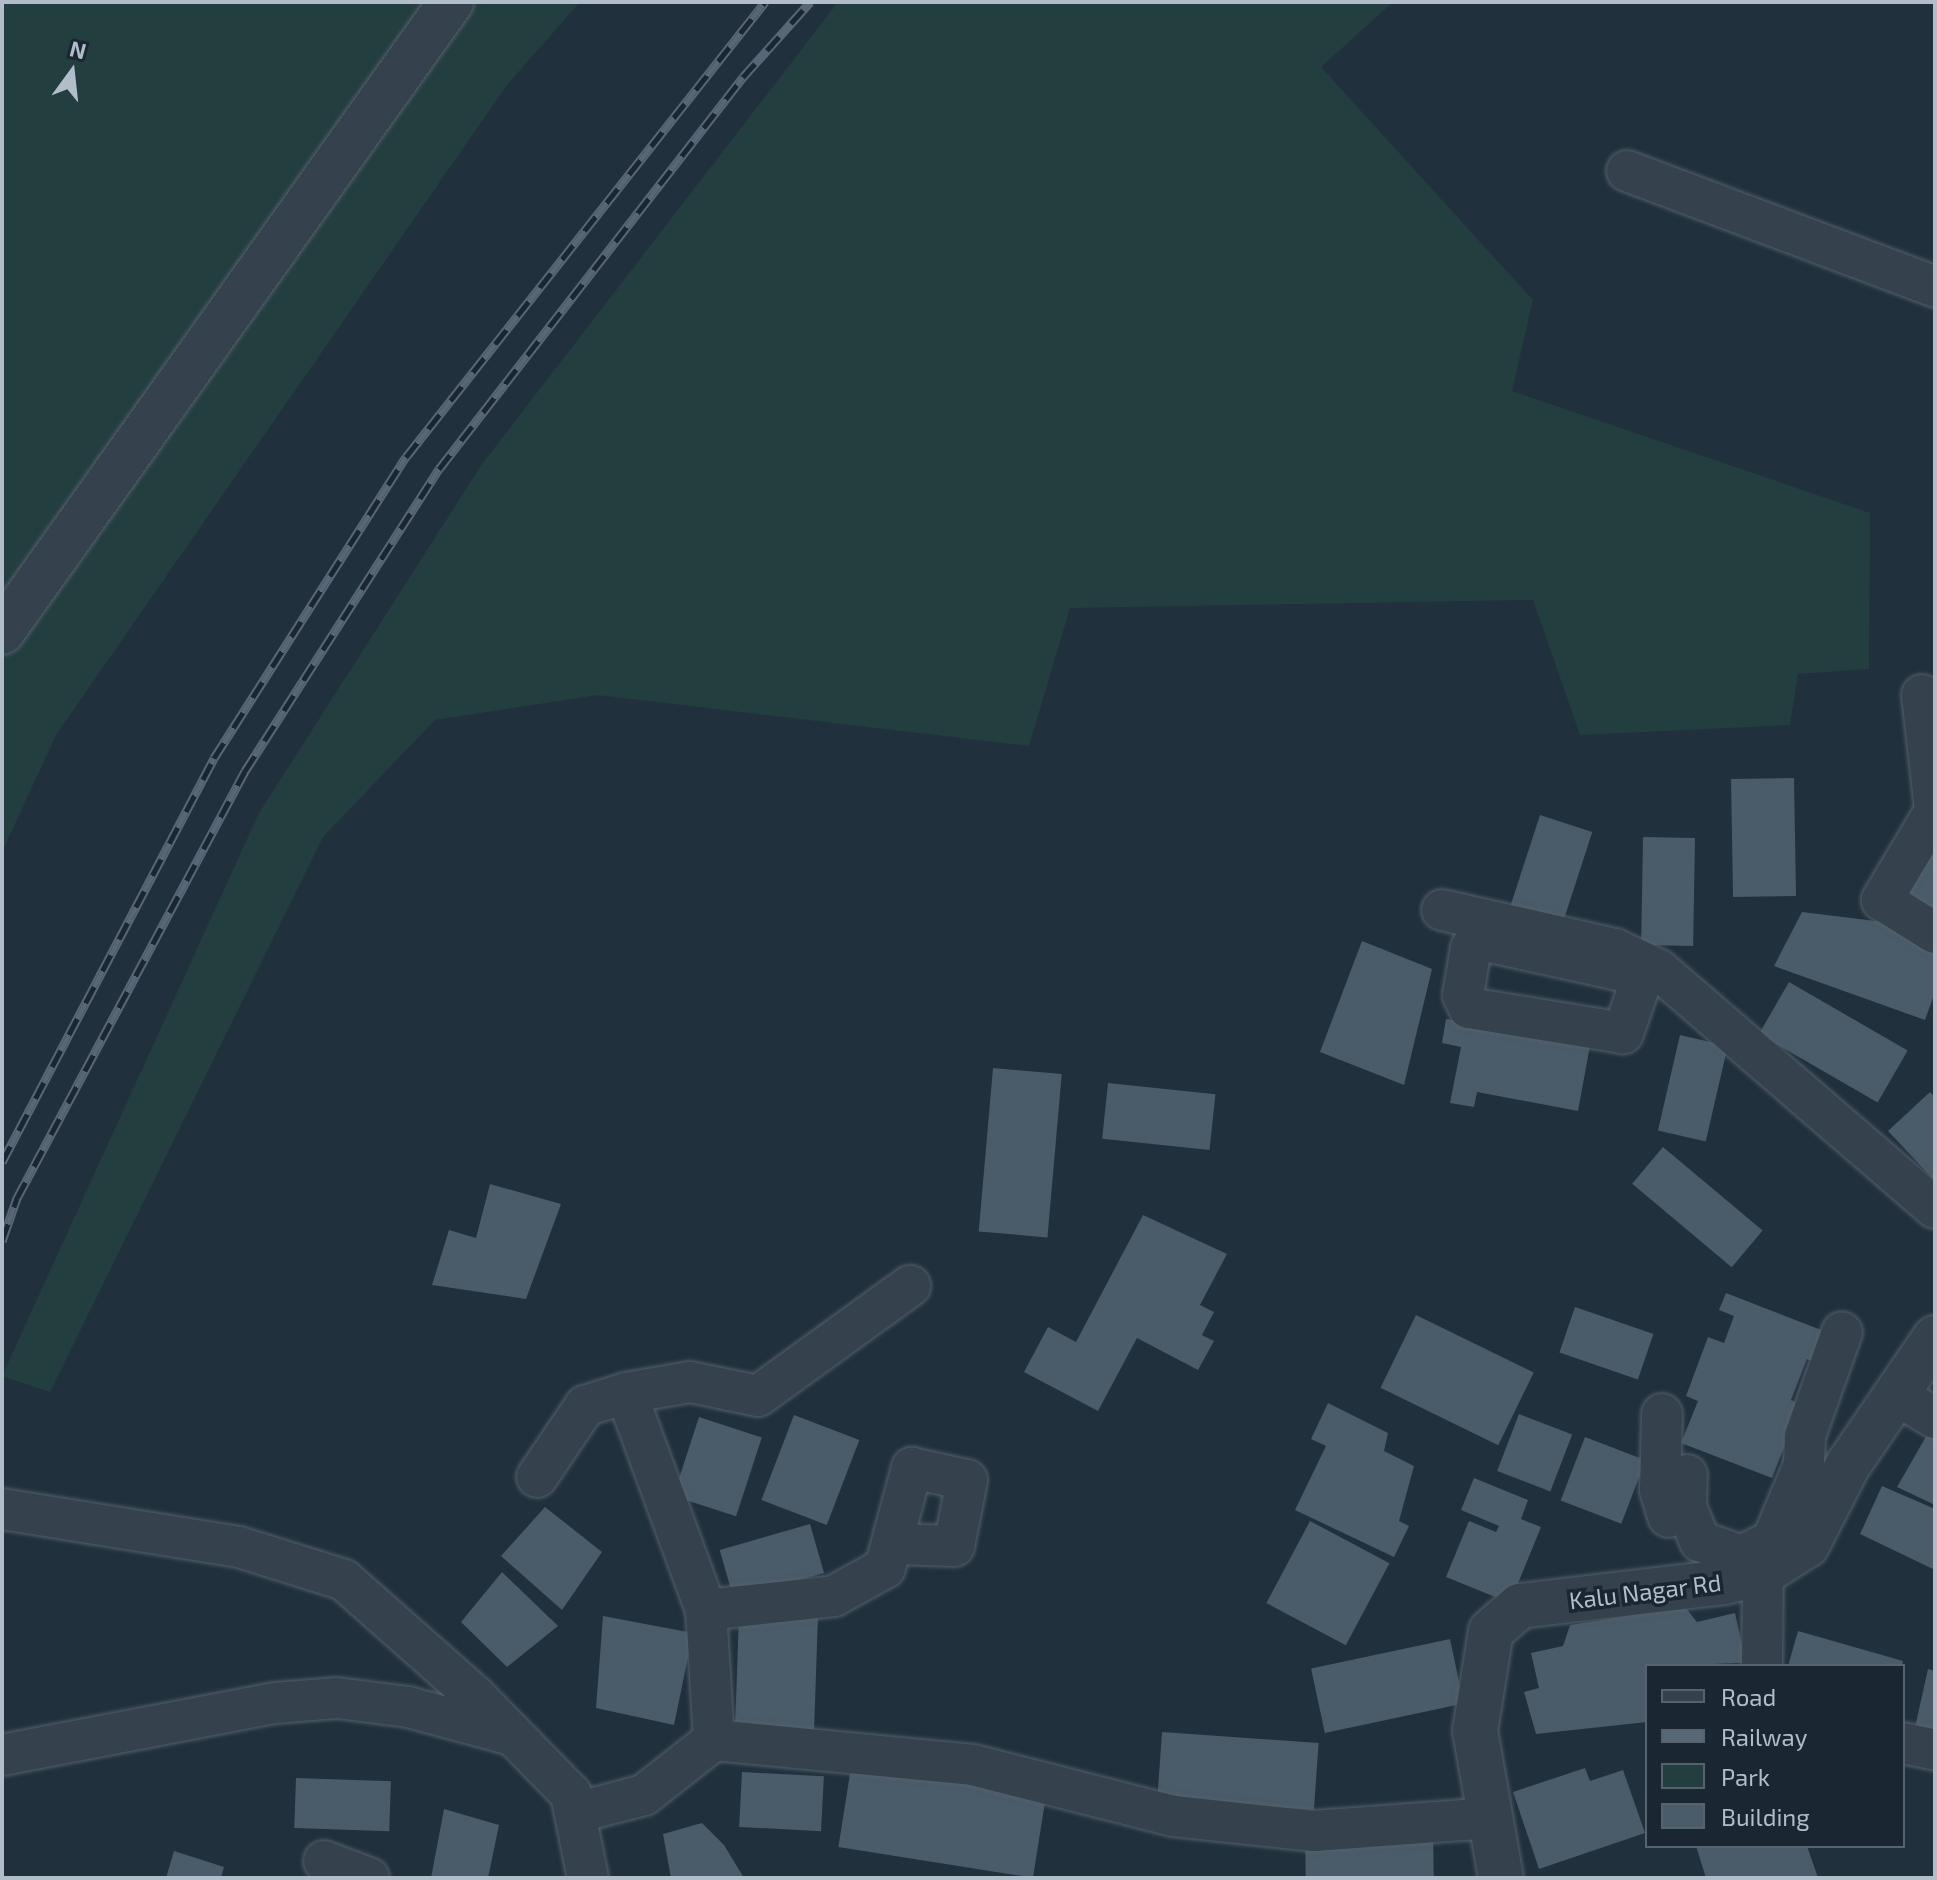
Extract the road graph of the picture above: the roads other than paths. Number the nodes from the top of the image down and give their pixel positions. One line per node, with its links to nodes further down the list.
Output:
1 (451, 2): 4 (street)
2 (1627, 171): 3 (street)
3 (1935, 287)
4 (2, 632)
5 (1922, 695): 6 (street)
6 (1935, 810): 8 (street)
7 (1442, 910): 9 (street)
8 (1935, 933)
9 (1935, 1208)
10 (910, 1286): 13 (street)
11 (1842, 1332): 17 (street)
12 (1935, 1338): 14 (street, Kalu Nagar Rd)
13 (626, 1393): 20 (street); 25 (street)
14 (1896, 1395): 16 (street); 18 (street, Kalu Nagar Rd)
15 (1662, 1414): 24 (street)
16 (1935, 1418)
17 (1797, 1442): 18 (street); 19 (street)
18 (1848, 1465): 23 (street, Kalu Nagar Rd)
19 (1687, 1475)
20 (537, 1477)
21 (2, 1509): 27 (street)
22 (896, 1544): 25 (street)
23 (1763, 1573): 24 (street, Kalu Nagar Rd); 26 (street)
24 (1692, 1587): 33 (street, Kalu Nagar Rd)
25 (706, 1610): 28 (street)
26 (1762, 1664)
27 (514, 1736): 31 (street); 32 (street)
28 (714, 1740): 32 (street); 33 (street)
29 (1905, 1743): 30 (street)
30 (1935, 1750)
31 (2, 1755)
32 (575, 1813): 36 (street)
33 (1489, 1818): 37 (street, Kalu Nagar Rd)
34 (324, 1861): 35 (street)
35 (369, 1878)
36 (588, 1878)
37 (1501, 1878)

